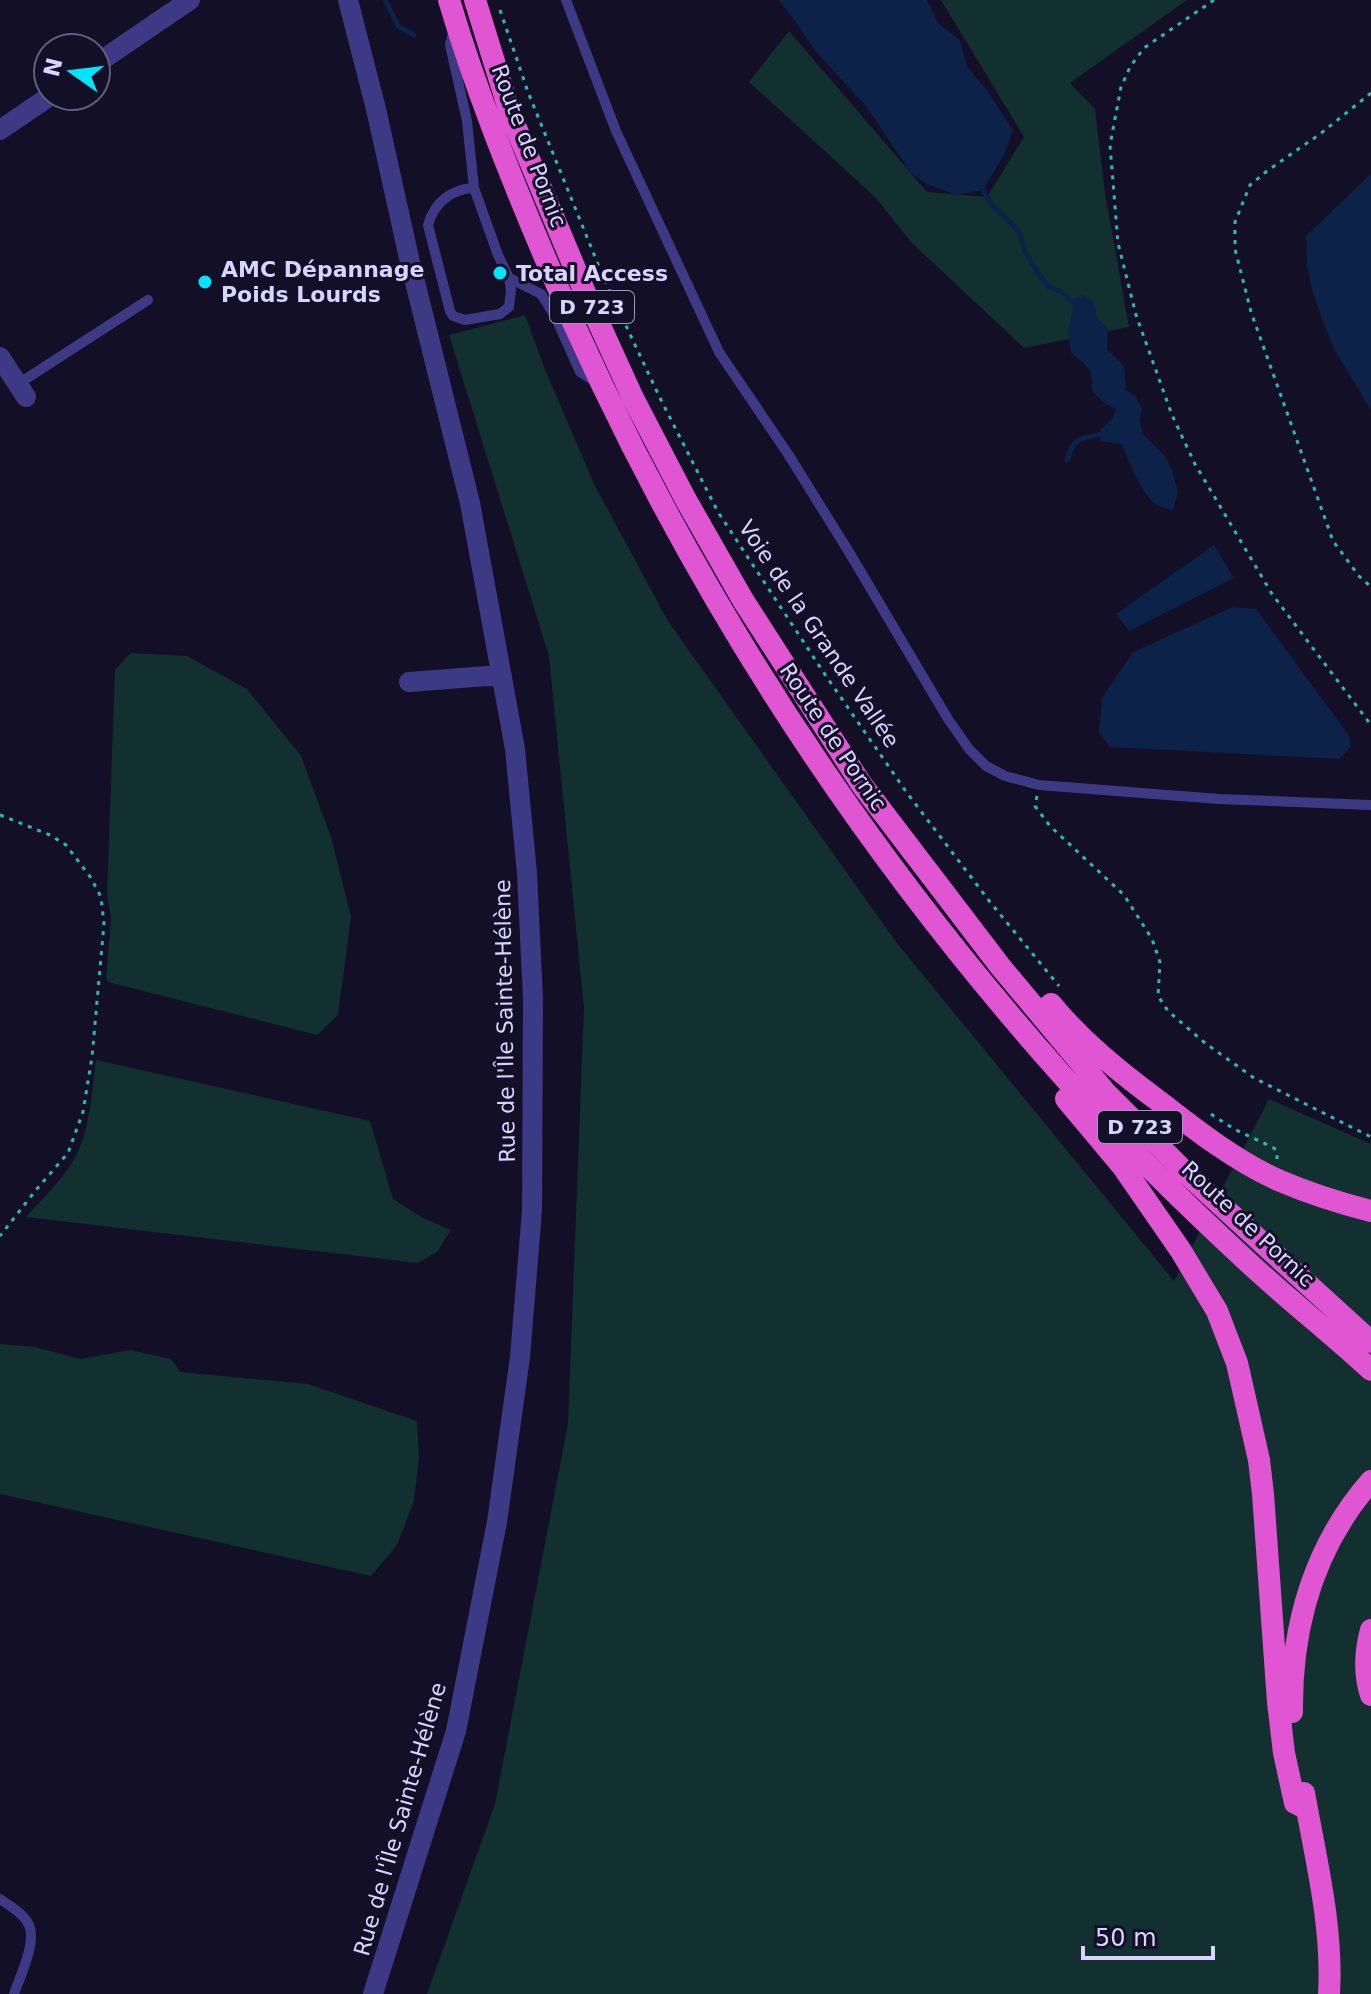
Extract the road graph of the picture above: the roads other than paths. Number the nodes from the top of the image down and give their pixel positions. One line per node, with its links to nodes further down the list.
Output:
1 (190, 0): 7 (street)
2 (348, 0): 16 (street, Rue de l'Île Sainte-Hélène)
3 (449, 0): 6 (highway, Route de Pornic / D 723)
4 (475, 0): 19 (highway, Route de Pornic / D 723)
5 (566, 0): 18 (lane)
6 (455, 22): 10 (lane); 14 (highway, Route de Pornic / D 723)
7 (112, 53)
8 (32, 108): 9 (street)
9 (0, 130)
10 (474, 188): 11 (lane); 11 (lane)
11 (509, 278): 14 (lane)
12 (148, 300): 15 (lane)
13 (0, 357): 15 (street)
14 (602, 386): 20 (highway, Route de Pornic / D 723)
15 (22, 390)
16 (502, 677): 17 (street); 32 (street, Rue de l'Île Sainte-Hélène)
17 (409, 682)
18 (1371, 805)
19 (971, 930): 21 (highway); 23 (highway, Route de Pornic / D 723)
20 (1062, 1075): 22 (highway, Route de Pornic / D 723); 29 (highway)
21 (1371, 1211)
22 (1253, 1267): 24 (highway, Route de Pornic / D 723); 25 (highway, D 723)
23 (1371, 1342)
24 (1371, 1370)
25 (1371, 1385)
26 (1371, 1481): 29 (highway)
27 (1371, 1630): 28 (highway)
28 (1371, 1695)
29 (1307, 1809): 33 (highway)
30 (0, 1899): 31 (lane)
31 (14, 1994)
32 (373, 1994)
33 (1329, 1994)

